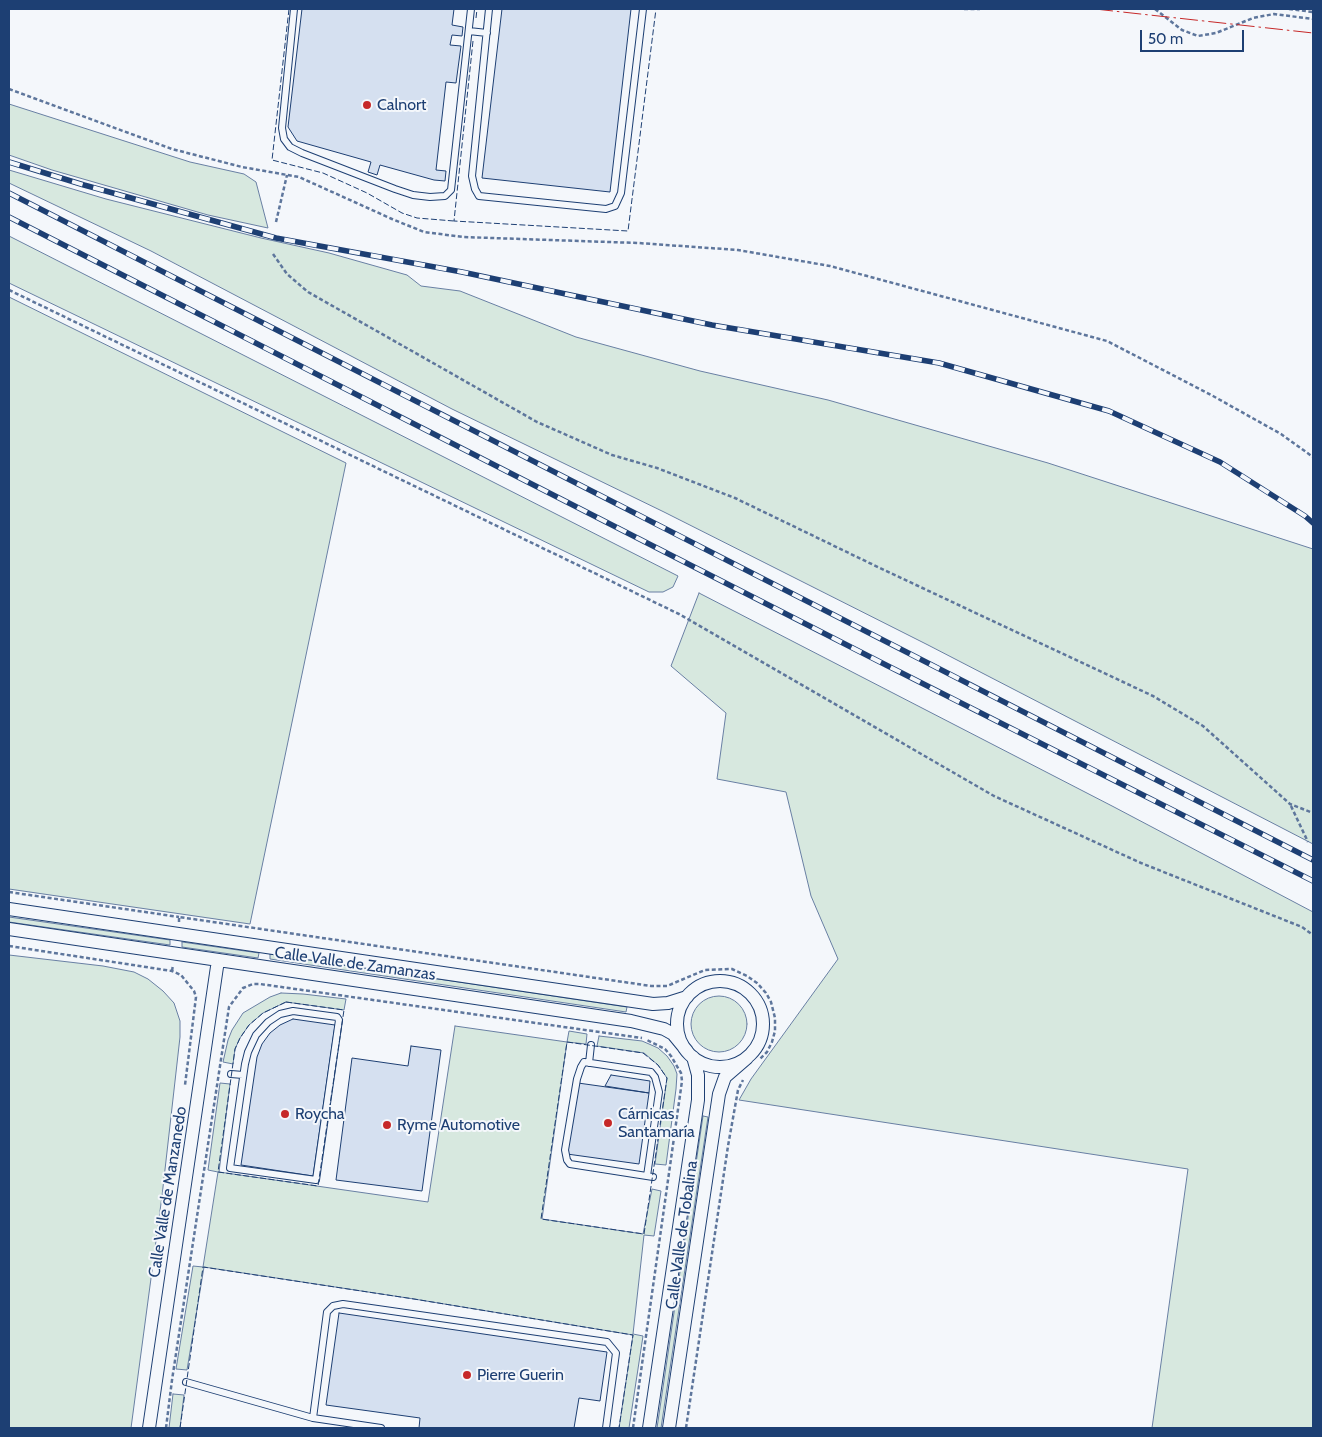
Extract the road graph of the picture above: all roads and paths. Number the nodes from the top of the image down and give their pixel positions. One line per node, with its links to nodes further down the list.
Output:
1 (294, 9): 11 (lane)
2 (471, 9): 11 (lane)
3 (489, 9): 12 (lane)
4 (643, 9): 12 (lane)
5 (964, 9): 6 (path)
6 (980, 9)
7 (1155, 9): 10 (path)
8 (1289, 9): 9 (path)
9 (1313, 12)
10 (1313, 19)
11 (468, 31): 12 (lane)
12 (487, 32)
13 (9, 89): 14 (path)
14 (288, 175): 15 (path); 18 (path)
15 (276, 222)
16 (273, 254): 19 (path)
17 (9, 290): 26 (path)
18 (1313, 457)
19 (1290, 804): 20 (path); 21 (path)
20 (1313, 813)
21 (1308, 842)
22 (9, 892): 24 (path)
23 (9, 909): 29 (street, Calle Valle de Zamanzas)
24 (180, 917)
25 (9, 929): 28 (street, Calle Valle de Zamanzas)
26 (1313, 935)
27 (9, 946): 36 (path)
28 (218, 960): 31 (street, Calle Valle de Zamanzas); 39 (street, Calle Valle de Manzanedo)
29 (687, 997): 31 (street); 32 (street)
30 (592, 1045): 33 (lane)
31 (690, 1054): 32 (street); 44 (street, Calle Valle de Tobalina)
32 (747, 1058): 45 (street, Calle Valle de Tobalina)
33 (589, 1063): 33 (lane)
34 (231, 1074): 35 (lane)
35 (243, 1075): 35 (lane)
36 (185, 1087)
37 (186, 1382): 38 (lane)
38 (313, 1418): 41 (lane); 42 (lane)
39 (149, 1428)
40 (166, 1428): 43 (path)
41 (381, 1428)
42 (606, 1428)
43 (633, 1428)
44 (649, 1428)
45 (669, 1428)

